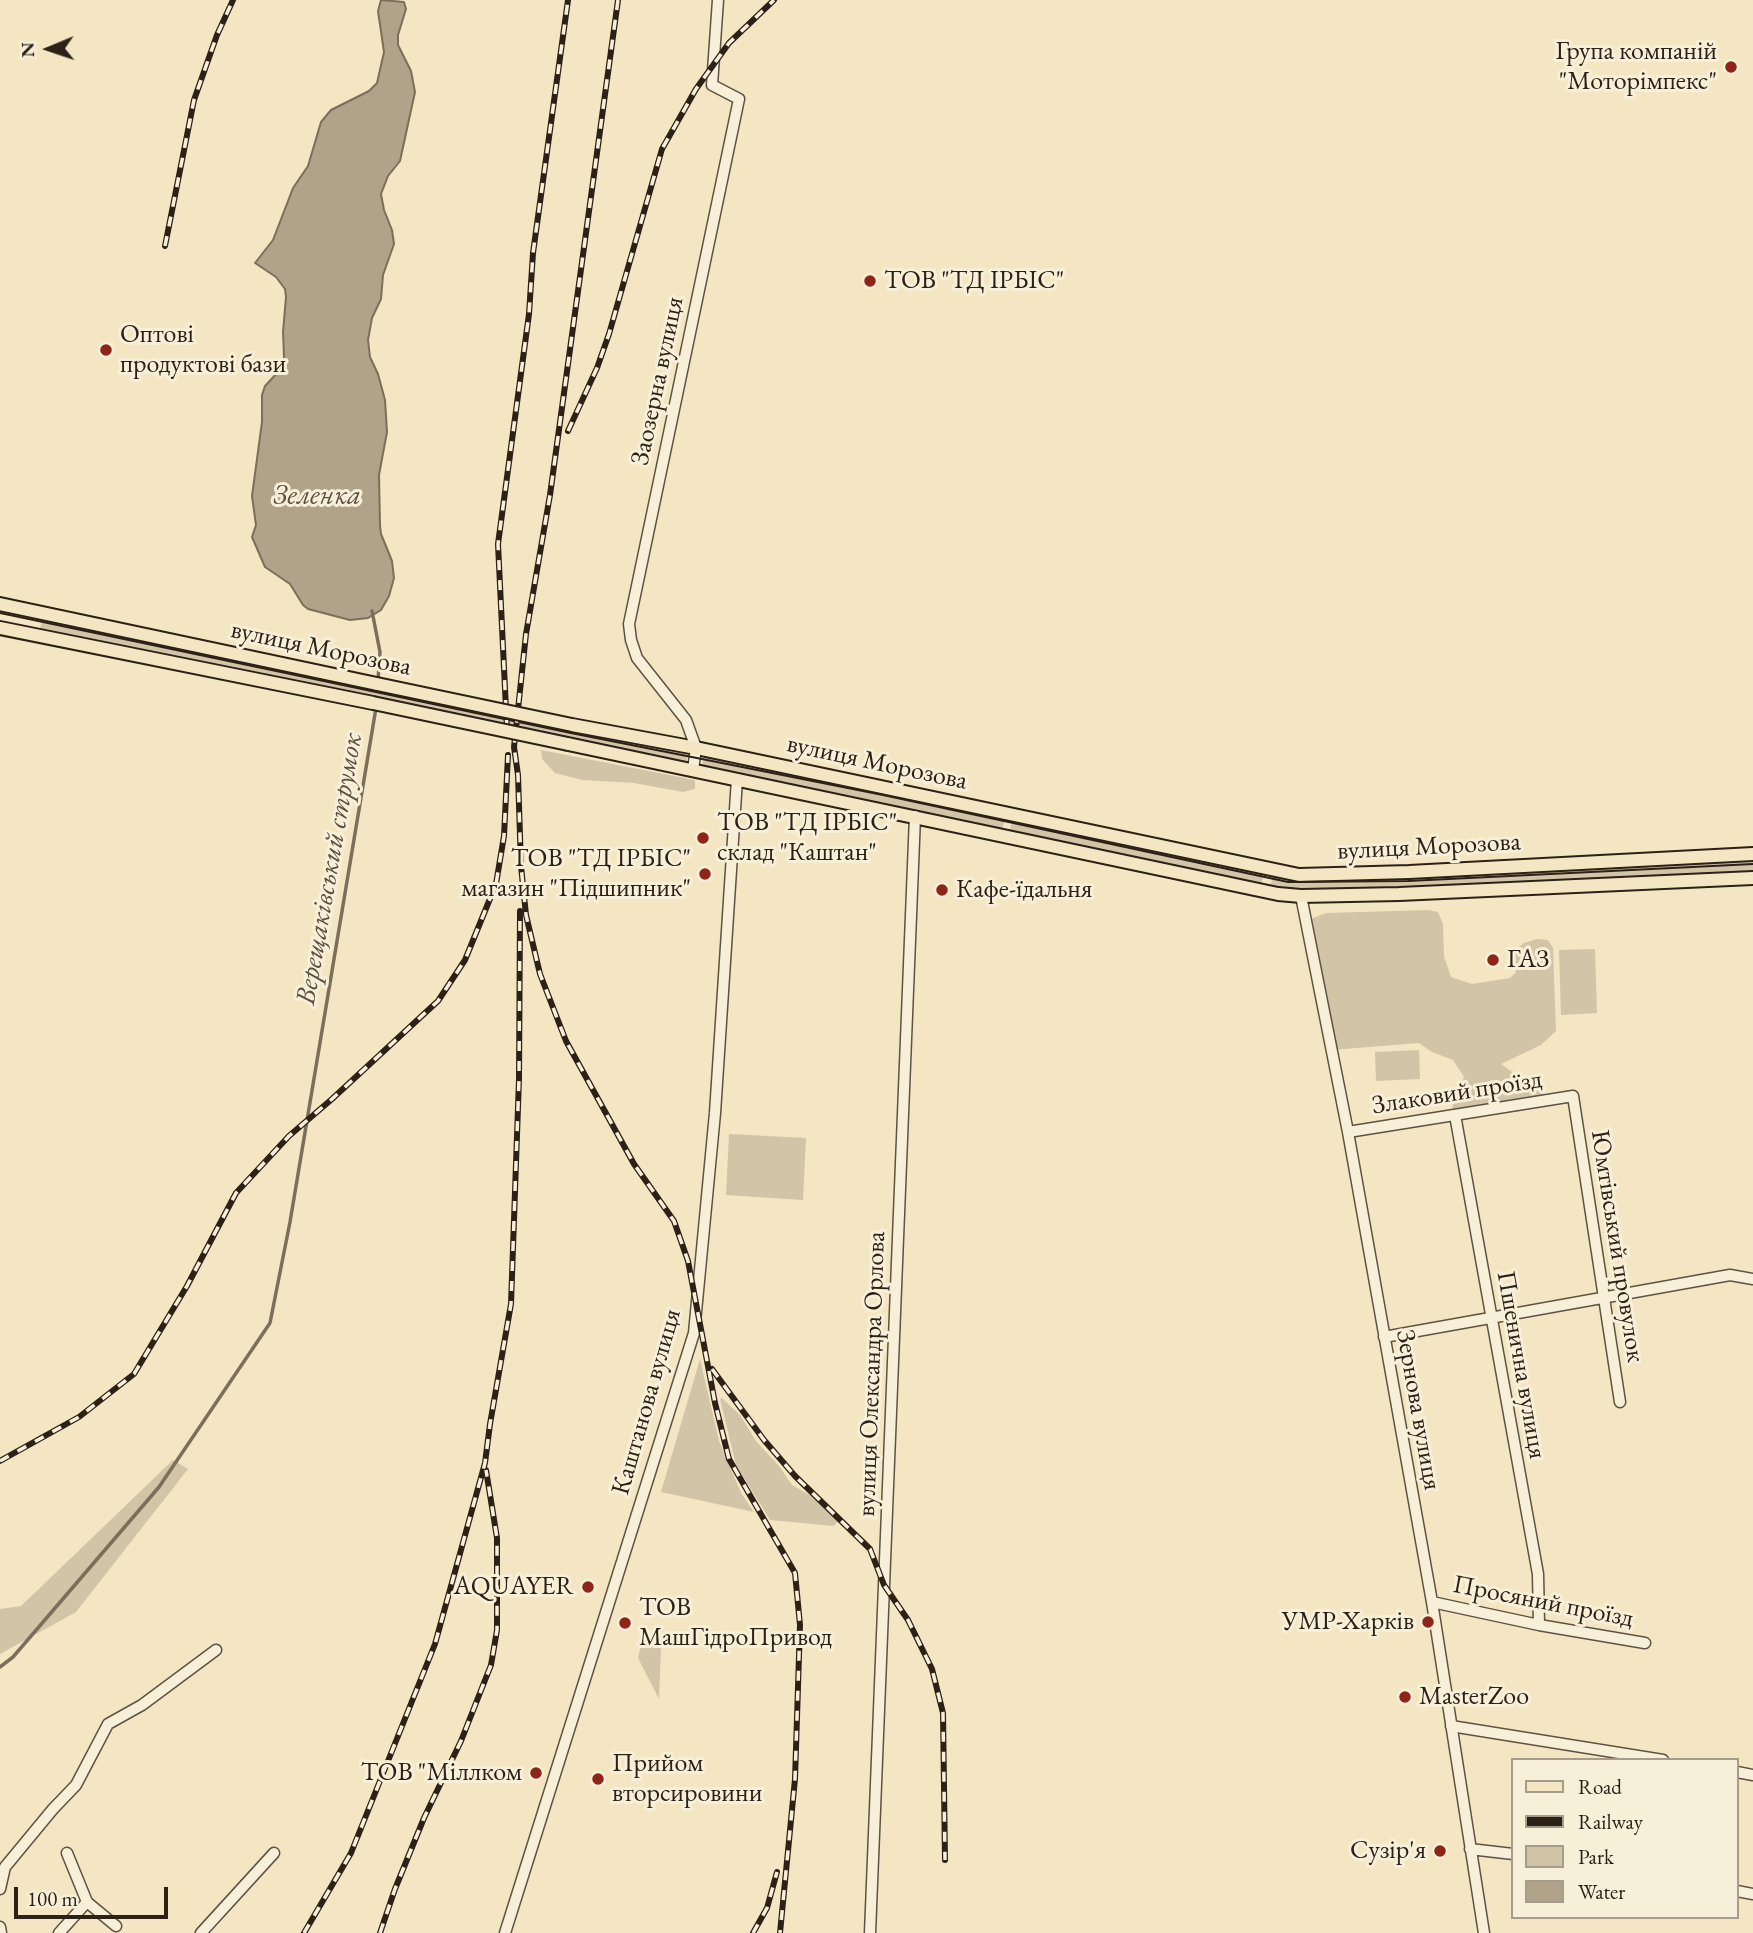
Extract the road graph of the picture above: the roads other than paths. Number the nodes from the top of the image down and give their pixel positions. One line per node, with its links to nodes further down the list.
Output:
1 (718, 0): 4 (street, Заозерна вулиця)
2 (0, 604): 4 (main road, вулиця Морозова, bridge)
3 (0, 628): 5 (main road, вулиця Морозова, bridge)
4 (696, 748): 5 (street, Заозерна вулиця); 7 (main road, вулиця Морозова)
5 (693, 770): 6 (main road, вулиця Морозова)
6 (737, 779): 8 (main road, вулиця Морозова); 40 (street, Каштанова вулиця)
7 (1009, 813): 9 (main road); 11 (main road, вулиця Морозова)
8 (915, 816): 9 (main road, вулиця Морозова); 41 (street, вулиця Олександра Орлова)
9 (1004, 835): 13 (main road, вулиця Морозова)
10 (1753, 854): 11 (main road, вулиця Морозова)
11 (1267, 869): 13 (main road)
12 (1753, 878): 14 (main road, вулиця Морозова)
13 (1262, 890): 14 (main road, вулиця Морозова)
14 (1301, 896): 17 (street, Зернова вулиця)
15 (1573, 1096): 16 (street, Злаковий проїзд); 19 (street, Юмтівський провулок)
16 (1455, 1115): 17 (street, Злаковий проїзд); 20 (street, Пшенична вулиця)
17 (1348, 1132): 21 (street, Зернова вулиця)
18 (1753, 1279): 19 (street)
19 (1605, 1299): 20 (street); 22 (street, Юмтівський провулок)
20 (1491, 1319): 21 (street); 24 (street, Пшенична вулиця)
21 (1384, 1337): 23 (street, Зернова вулиця)
22 (1620, 1402)
23 (1432, 1602): 24 (street, Просяний проїзд); 27 (street, Зернова вулиця)
24 (1539, 1625): 25 (street, Просяний проїзд)
25 (1645, 1643)
26 (216, 1650): 33 (street)
27 (1451, 1726): 28 (street); 29 (street, Зернова вулиця)
28 (1651, 1758)
29 (1470, 1849): 32 (street); 42 (street, Зернова вулиця)
30 (67, 1853): 34 (street)
31 (274, 1853): 39 (street)
32 (1512, 1854)
33 (0, 1889)
34 (87, 1902): 35 (street); 38 (street)
35 (116, 1926)
36 (0, 1927): 37 (street)
37 (1, 1933)
38 (59, 1933)
39 (201, 1933)
40 (505, 1933)
41 (870, 1933)
42 (1485, 1933)

